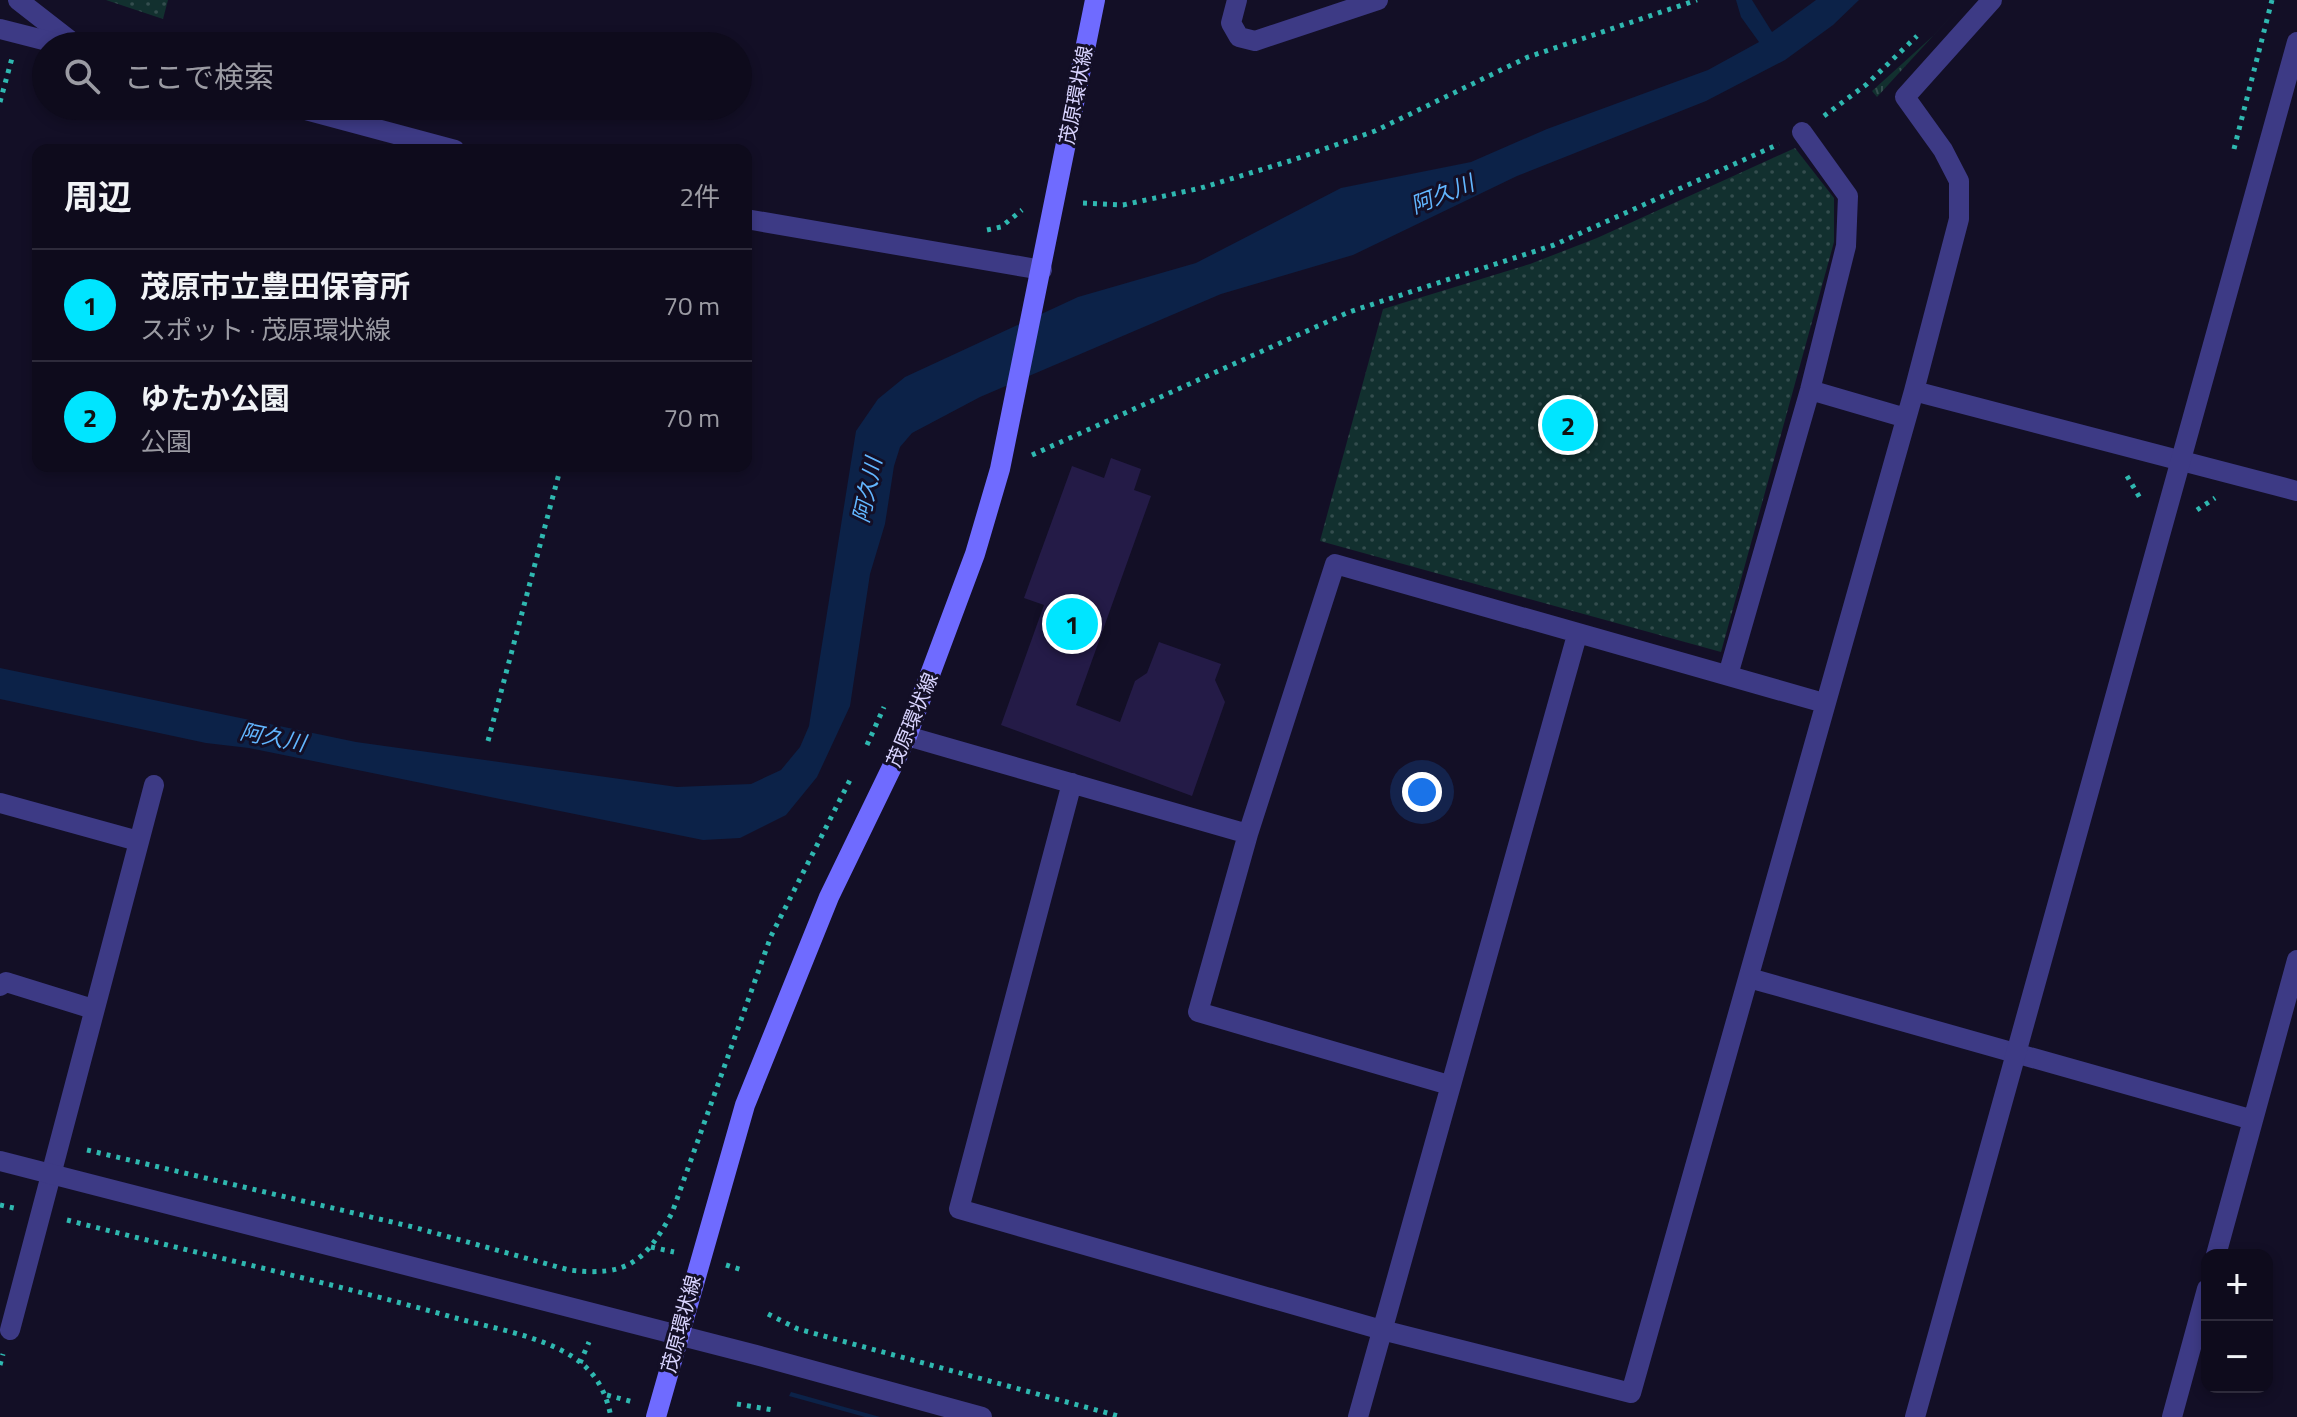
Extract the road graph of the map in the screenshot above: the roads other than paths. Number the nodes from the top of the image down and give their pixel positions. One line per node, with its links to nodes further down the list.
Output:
1 (18, 0): 7 (street)
2 (1095, 0): 14 (main road, 茂原環状線)
3 (1237, 0): 4 (street)
4 (1378, 0)
5 (1992, 0): 16 (street)
6 (9, 32): 8 (street)
7 (59, 32)
8 (32, 38)
9 (2297, 42): 18 (street)
10 (343, 120): 12 (street)
11 (1802, 132): 15 (street)
12 (433, 144)
13 (752, 220): 14 (street)
14 (1042, 270): 23 (main road, 茂原環状線)
15 (1810, 390): 17 (street); 21 (street)
16 (1914, 391): 17 (street); 18 (street)
17 (1906, 418): 22 (street)
18 (2179, 460): 19 (street); 33 (street)
19 (2297, 491)
20 (1577, 635): 21 (street); 27 (street); 34 (street)
21 (1728, 675): 22 (street)
22 (1824, 703): 30 (street)
23 (907, 736): 24 (street); 42 (main road, 茂原環状線)
24 (1072, 783): 27 (street); 41 (street)
25 (154, 785): 28 (street)
26 (0, 803): 28 (street)
27 (1248, 834): 34 (street)
28 (138, 841): 32 (street)
29 (2297, 960): 35 (street)
30 (1749, 978): 33 (street); 41 (street)
31 (0, 986): 32 (street)
32 (93, 1009): 37 (street)
33 (2014, 1052): 35 (street); 47 (street)
34 (1449, 1085): 41 (street)
35 (2253, 1120): 38 (street)
36 (0, 1161): 37 (street)
37 (49, 1174): 40 (street); 42 (street)
38 (2218, 1249)
39 (2201, 1317): 43 (street)
40 (10, 1330)
41 (1382, 1330): 46 (street)
42 (678, 1337): 44 (main road, 茂原環状線); 45 (street)
43 (2180, 1415)
44 (656, 1417)
45 (982, 1417)
46 (1358, 1417)
47 (1915, 1417)

